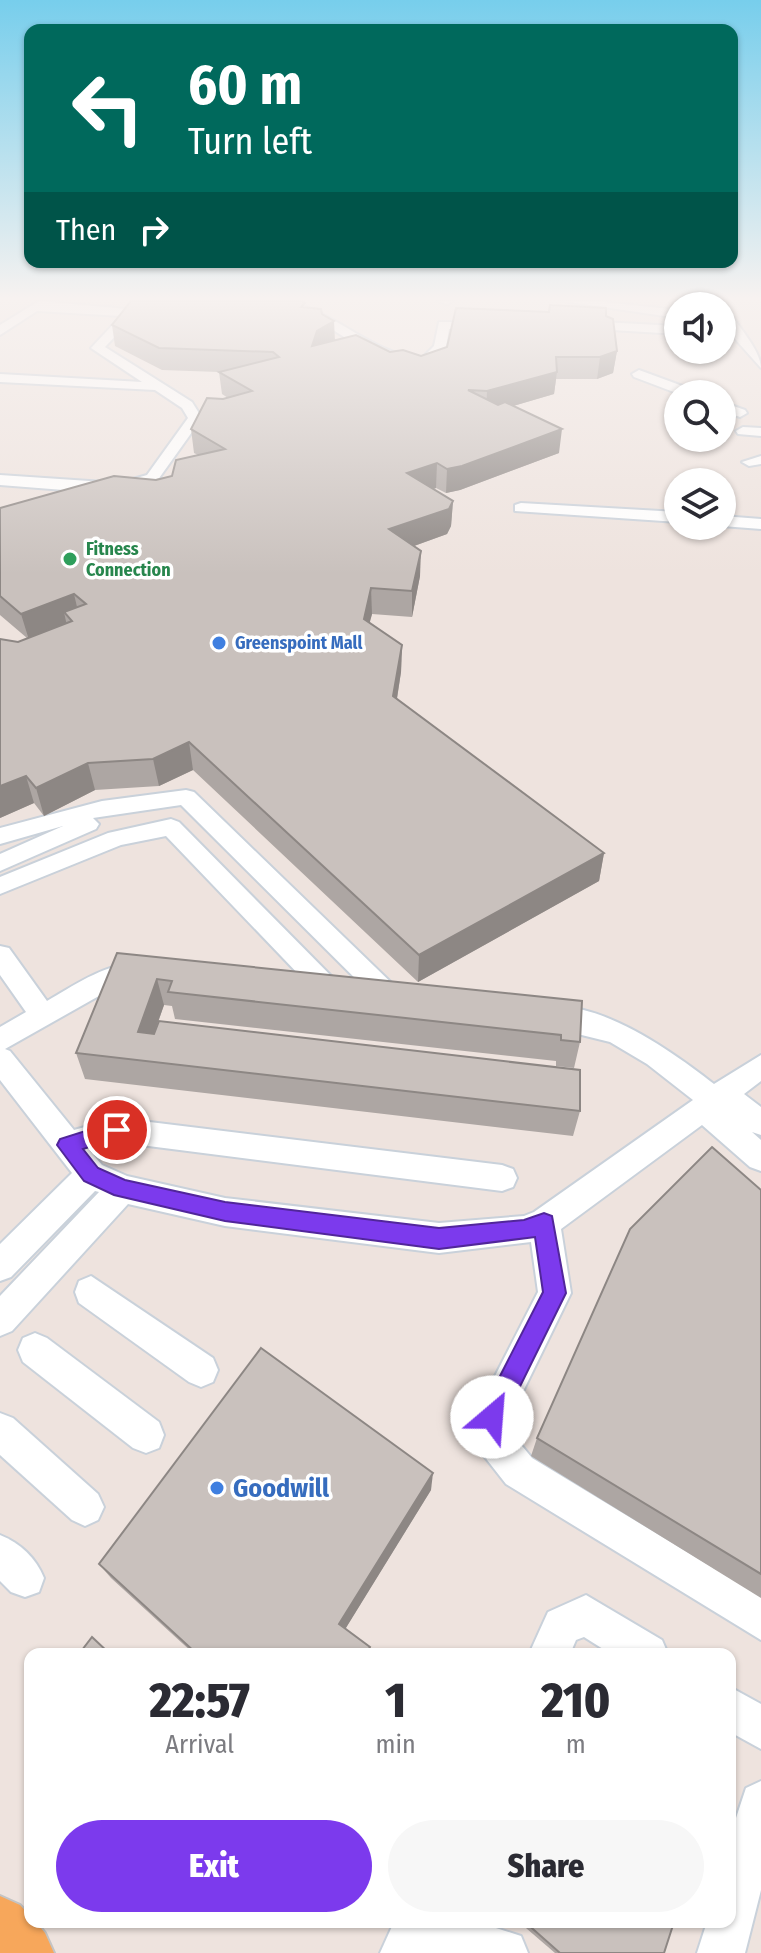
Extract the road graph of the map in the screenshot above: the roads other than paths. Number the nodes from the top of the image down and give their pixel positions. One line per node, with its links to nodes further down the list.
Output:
1 (164, 392): 7 (street)
2 (736, 411): 3 (street)
3 (740, 413)
4 (743, 431): 5 (street)
5 (761, 432)
6 (0, 480): 7 (street)
7 (122, 487): 8 (street)
8 (79, 500)
9 (521, 508): 10 (street)
10 (664, 516)
11 (736, 522): 12 (street)
12 (761, 524)
13 (135, 804): 14 (street); 15 (street); 21 (street)
14 (0, 836)
15 (0, 863)
16 (0, 886): 20 (street)
17 (0, 955): 23 (street)
18 (159, 969): 23 (street)
19 (289, 989): 20 (street)
20 (335, 996): 21 (street)
21 (396, 1003): 22 (street)
22 (427, 1006)
23 (43, 1015): 25 (street)
24 (522, 1015): 28 (street)
25 (0, 1040)
26 (0, 1059): 30 (street)
27 (761, 1067): 28 (street)
28 (714, 1102): 29 (street); 31 (street); 35 (street)
29 (761, 1123)
30 (67, 1145): 32 (street); 33 (street)
31 (761, 1158)
32 (91, 1174): 34 (street); 36 (street)
33 (502, 1178)
34 (122, 1189): 35 (street); 38 (street)
35 (544, 1223): 44 (street)
36 (0, 1266)
37 (91, 1292): 40 (street)
38 (0, 1320)
39 (35, 1350): 42 (street)
40 (201, 1370)
41 (0, 1431): 43 (street)
42 (146, 1435)
43 (85, 1507)
44 (761, 1620)
45 (552, 1648): 46 (street)
46 (639, 1648)
47 (736, 1712): 48 (street)
48 (761, 1728)
49 (761, 1803): 50 (street)
50 (746, 1866): 51 (street)
51 (736, 1901)
52 (0, 1925): 54 (main road)
53 (728, 1928): 57 (street)
54 (25, 1953)
55 (404, 1953): 56 (street)
56 (504, 1953)
57 (721, 1953)

